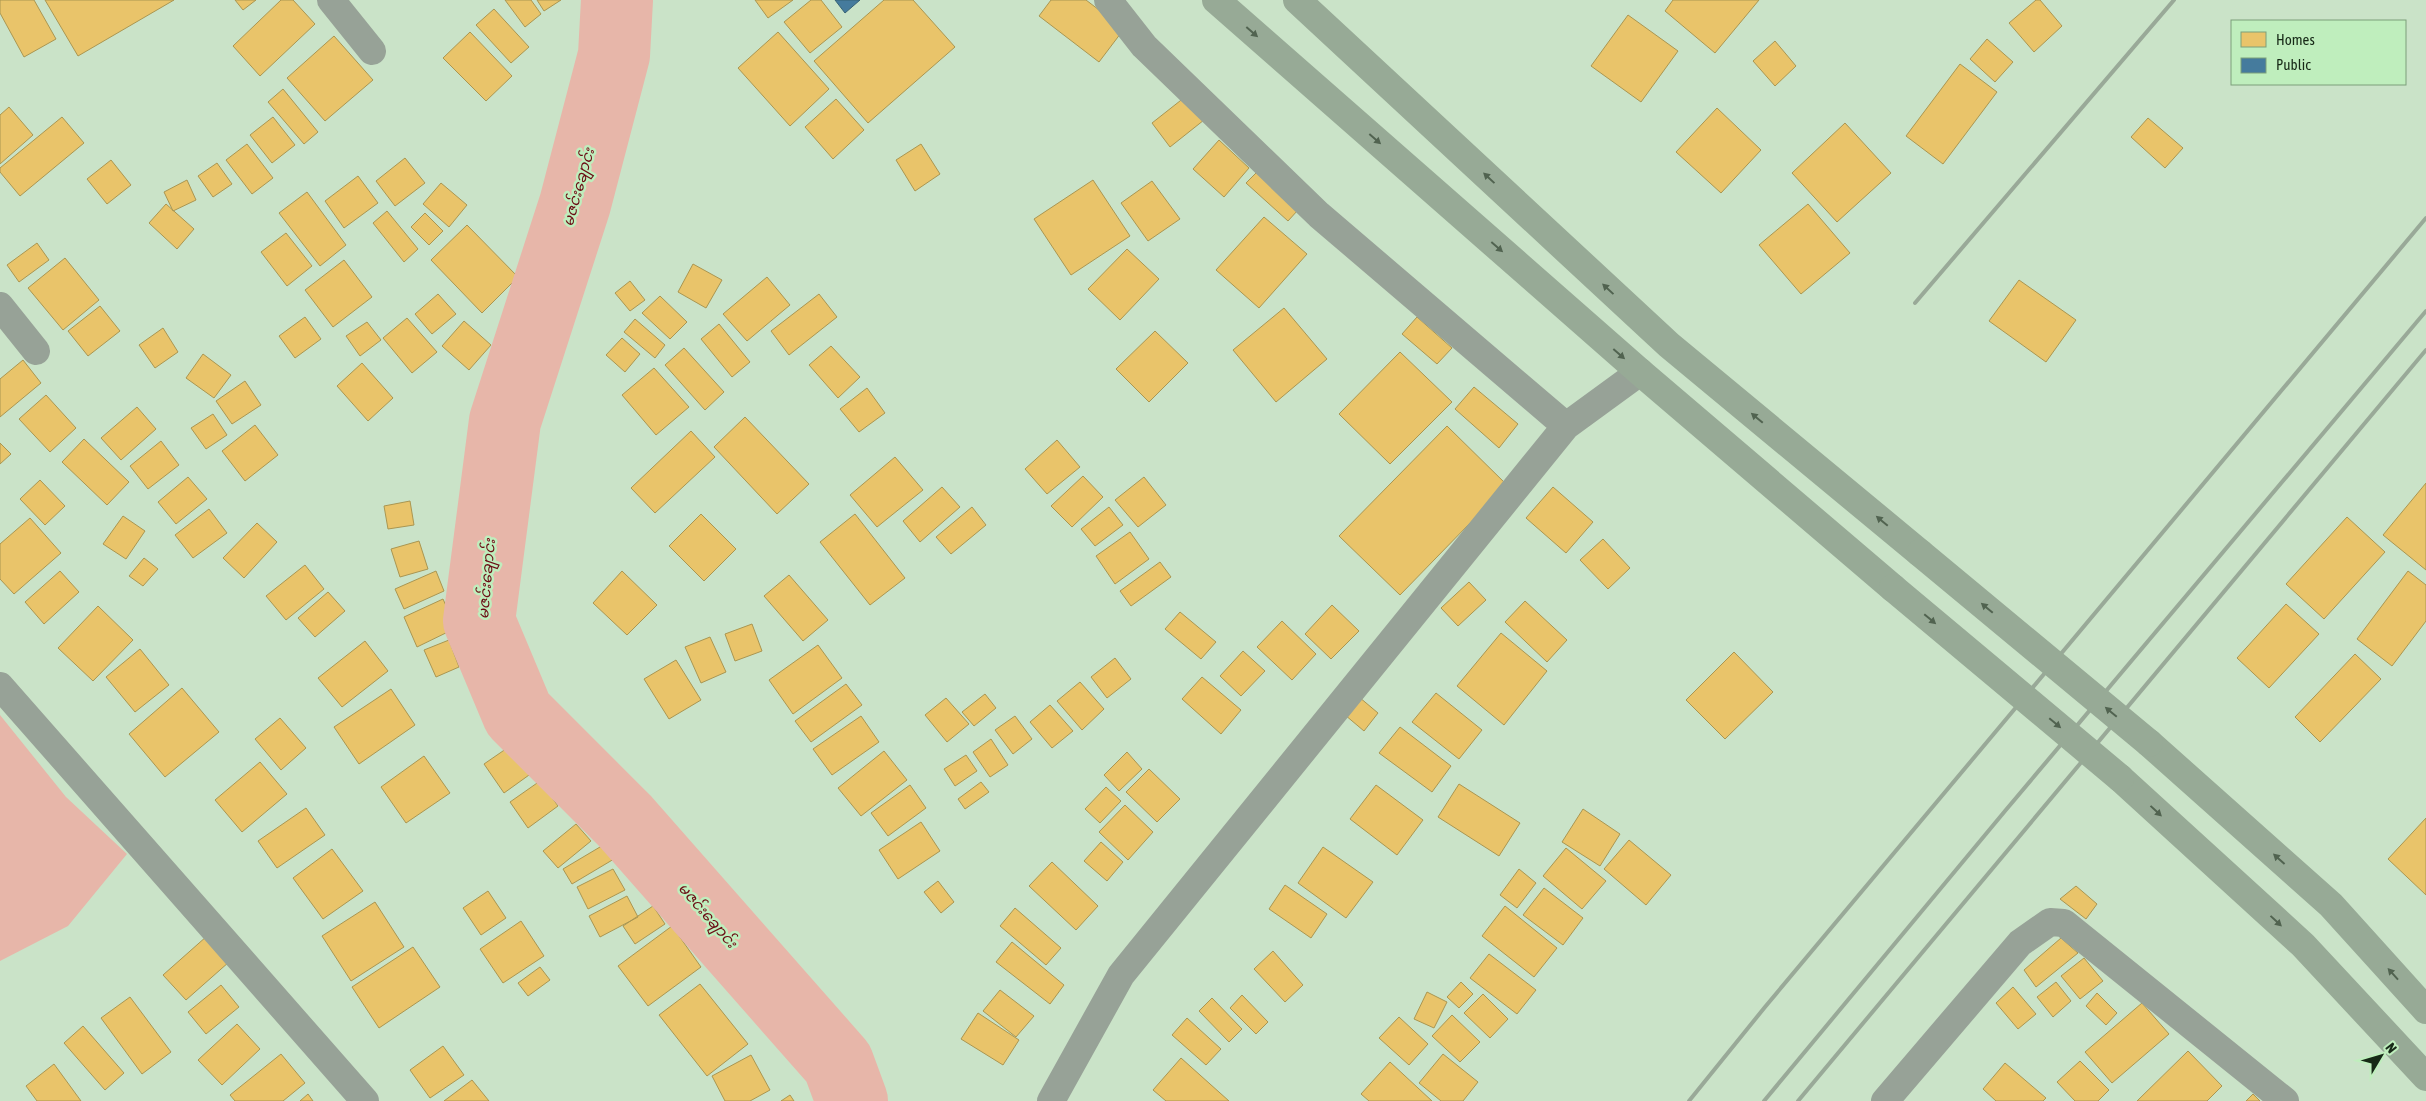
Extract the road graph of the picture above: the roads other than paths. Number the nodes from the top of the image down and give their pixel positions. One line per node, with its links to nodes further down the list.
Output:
1 (331, 0): 5 (street)
2 (1108, 0): 9 (street)
3 (1216, 0): 8 (highway, one-way to 8)
4 (1297, 0): 11 (highway, one-way to 4, bridge)
5 (372, 51)
6 (0, 306): 7 (street)
7 (36, 351)
8 (1640, 372): 9 (street); 12 (highway, one-way to 12, bridge)
9 (1566, 426): 14 (street)
10 (0, 686): 13 (street)
11 (2426, 1010)
12 (2426, 1077)
13 (365, 1101)
14 (1051, 1101)
15 (1885, 1101): 16 (street)
16 (2285, 1101)

